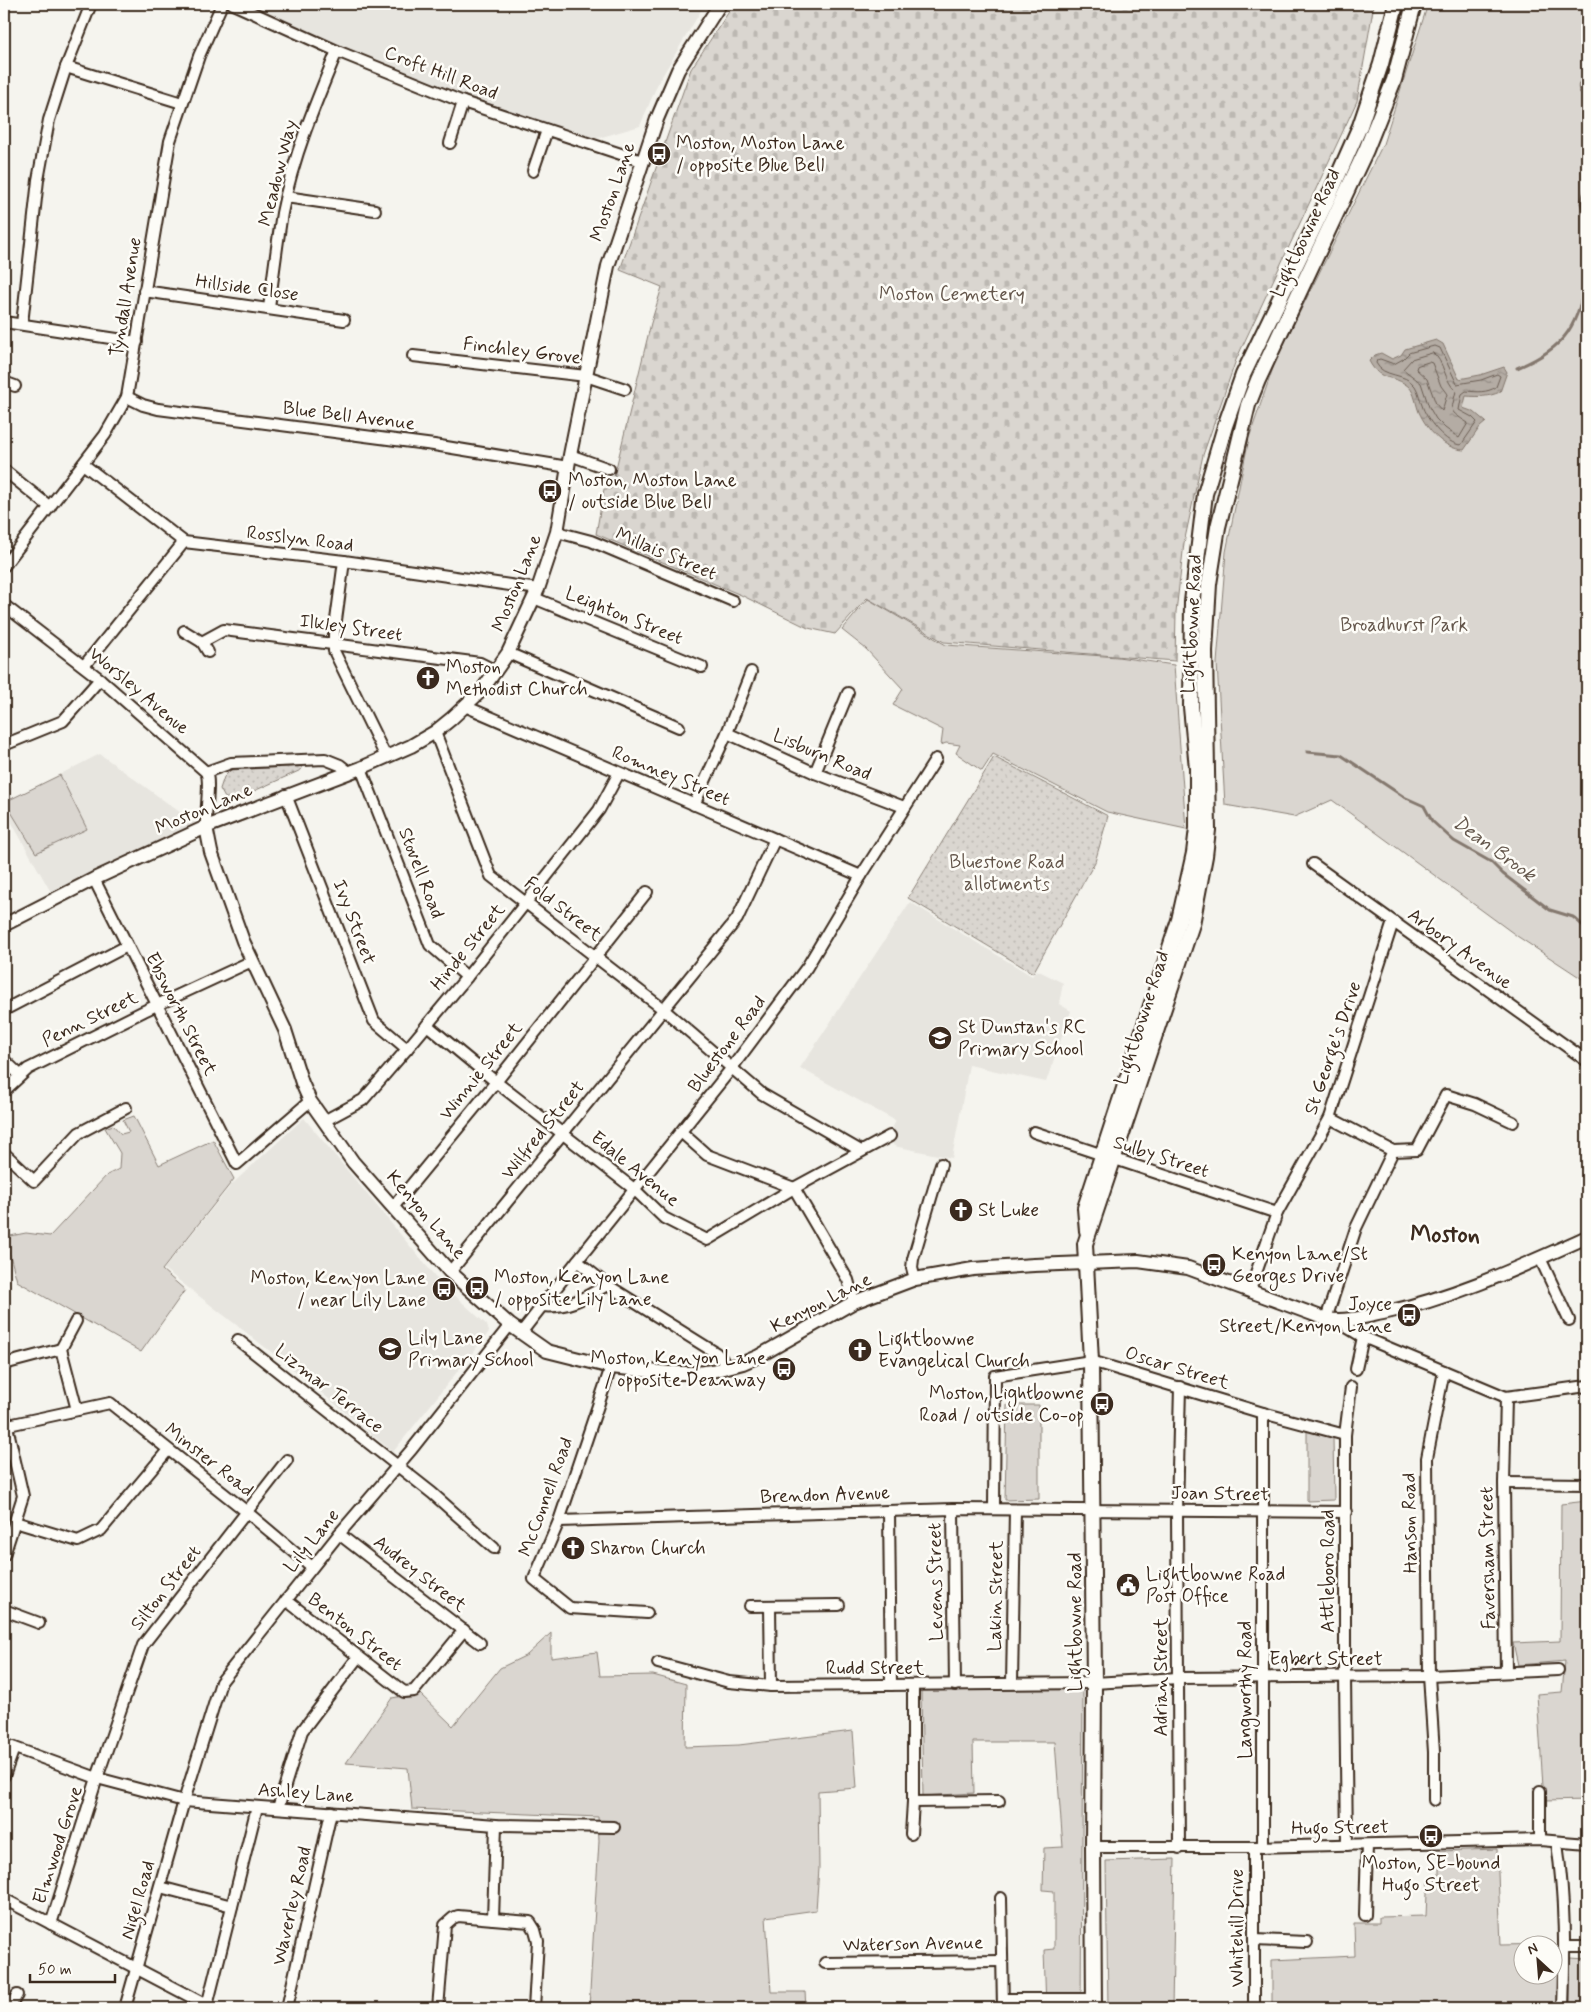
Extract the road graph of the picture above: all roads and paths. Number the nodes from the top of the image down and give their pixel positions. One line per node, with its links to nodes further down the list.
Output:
1 (91, 4): 8 (street)
2 (222, 4): 10 (street, Tyndall Avenue)
3 (233, 4): 7 (street, Croft Hill Road)
4 (720, 4): 13 (street, Moston Lane)
5 (1396, 4): 104 (main road, Lightbowne Road)
6 (1414, 4): 104 (main road, Lightbowne Road)
7 (337, 50): 9 (street, Croft Hill Road); 15 (street, Meadow Way)
8 (66, 67): 10 (street); 21 (street)
9 (463, 102): 11 (street, Croft Hill Road); 12 (street)
10 (182, 103): 17 (street, Tyndall Avenue)
11 (547, 130): 13 (street, Croft Hill Road); 14 (street)
12 (450, 143)
13 (642, 161): 24 (street, Moston Lane)
14 (533, 171)
15 (286, 197): 16 (street); 18 (street, Meadow Way)
16 (375, 210)
17 (144, 291): 18 (street, Hillside Close); 22 (street, Tyndall Avenue)
18 (269, 308): 19 (street, Hillside Close)
19 (344, 320)
20 (4, 322): 21 (street)
21 (22, 324): 22 (street)
22 (137, 342): 28 (street, Tyndall Avenue)
23 (413, 356): 24 (street, Finchley Grove)
24 (586, 376): 27 (street, Finchley Grove); 29 (street, Moston Lane)
25 (4, 382): 26 (street)
26 (14, 386)
27 (625, 389)
28 (127, 397): 29 (street, Blue Bell Avenue); 30 (street, Tyndall Avenue)
29 (569, 461): 31 (street, Blue Bell Avenue); 34 (street, Moston Lane)
30 (83, 464): 33 (street, Tyndall Avenue); 35 (street)
31 (609, 469)
32 (4, 470): 33 (street)
33 (50, 507): 37 (street, Tyndall Avenue)
34 (557, 532): 38 (street, Moston Lane); 39 (street, Millais Street)
35 (184, 542): 36 (street, Rosslyn Road); 46 (street)
36 (344, 561): 38 (street, Rosslyn Road); 43 (street)
37 (4, 566)
38 (536, 594): 45 (street, Moston Lane); 47 (street, Leighton Street)
39 (733, 601)
40 (4, 605): 46 (street, Worsley Avenue)
41 (184, 631): 42 (street)
42 (202, 642): 43 (street, Ilkley Street); 44 (street)
43 (334, 643): 48 (street, Ilkley Street); 57 (street)
44 (208, 652)
45 (508, 653): 48 (street, Moston Lane); 53 (street)
46 (84, 666): 50 (street, Worsley Avenue)
47 (702, 667)
48 (496, 671): 52 (street, Moston Lane)
49 (750, 672): 55 (street)
50 (100, 679): 56 (street); 61 (street, Worsley Avenue)
51 (848, 693): 62 (street)
52 (466, 707): 54 (street, Moston Lane); 63 (street, Romney Street)
53 (679, 727)
54 (435, 732): 57 (street, Moston Lane); 74 (street, Fold Street)
55 (727, 733): 62 (street, Lisburn Road); 66 (street)
56 (4, 745)
57 (386, 757): 60 (street, Moston Lane)
58 (936, 760): 67 (street, Bluestone Road)
59 (330, 761): 60 (street); 61 (street); 64 (street)
60 (355, 770): 64 (street, Moston Lane); 80 (street, Stovell Road)
61 (206, 772): 68 (street)
62 (815, 772): 67 (street, Lisburn Road)
63 (618, 773): 66 (street, Romney Street); 74 (street, Hinde Street)
64 (331, 779): 65 (street, Moston Lane)
65 (286, 795): 68 (street, Moston Lane); 85 (street, Ivy Street)
66 (694, 806): 69 (street, Romney Street)
67 (904, 808): 71 (street, Bluestone Road)
68 (206, 827): 72 (street, Moston Lane); 79 (street, Kenyon Lane)
69 (775, 839): 71 (street, Romney Street); 82 (street, Wilfred Street)
70 (1313, 864): 75 (street, Arbory Avenue)
71 (861, 876): 88 (street, Bluestone Road)
72 (94, 879): 76 (street, Moston Lane); 77 (street, Ebsworth Street)
73 (647, 892): 78 (street, Winnie Street)
74 (526, 902): 78 (street, Fold Street); 80 (street, Hinde Street)
75 (1392, 922): 87 (street, Arbory Avenue); 94 (street, St George's Drive)
76 (4, 924)
77 (127, 946): 81 (street, Ebsworth Street); 83 (street)
78 (595, 957): 82 (street, Fold Street); 90 (street, Winnie Street)
79 (252, 961): 81 (street, Penn Street); 92 (street, Kenyon Lane)
80 (467, 977): 84 (street, Hinde Street)
81 (157, 1005): 89 (street, Penn Street); 92 (street, Ebsworth Street)
82 (663, 1009): 88 (street, Fold Street); 99 (street, Wilfred Street)
83 (4, 1010)
84 (427, 1025): 85 (street, Hinde Street); 90 (street, Edale Avenue)
85 (407, 1049): 95 (street, Hinde Street)
86 (4, 1060): 89 (street)
87 (1587, 1061)
88 (732, 1069): 97 (street, Bluestone Road); 101 (street, Fold Street)
89 (20, 1075): 91 (street, Penn Street)
90 (496, 1082): 99 (street, Edale Avenue); 108 (street, Winnie Street)
91 (4, 1091)
92 (310, 1100): 95 (street, Kenyon Lane)
93 (126, 1108): 103 (street)
94 (1330, 1118): 102 (street); 109 (street, St George's Drive)
95 (324, 1121): 108 (street, Kenyon Lane)
96 (1514, 1122): 102 (street)
97 (681, 1132): 106 (street); 107 (street, Bluestone Road)
98 (1034, 1132): 104 (street, Sulby Street)
99 (564, 1133): 107 (street, Edale Avenue); 114 (street, Wilfred Street)
100 (890, 1136): 101 (street, Edale Avenue)
101 (862, 1151): 106 (street, Edale Avenue)
102 (1393, 1151): 120 (street)
103 (4, 1153)
104 (1109, 1158): 109 (street, Sulby Street); 113 (main road, Lightbowne Road)
105 (941, 1164): 115 (street)
106 (794, 1188): 107 (street, Edale Avenue); 118 (street)
107 (634, 1189): 112 (street, Bluestone Road)
108 (394, 1206): 114 (street, Kenyon Lane)
109 (1277, 1213): 117 (street, St George's Drive)
110 (1587, 1237): 111 (street, Kenyon Lane)
111 (1540, 1258): 121 (street); 123 (street, Kenyon Lane)
112 (577, 1261): 116 (street); 119 (street, Bluestone Road)
113 (1085, 1262): 115 (street, Kenyon Lane); 117 (street, Kenyon Lane); 129 (main road, Lightbowne Road)
114 (450, 1272): 124 (street, Kenyon Lane)
115 (915, 1279): 118 (street, Kenyon Lane)
116 (607, 1285): 119 (street); 132 (street)
117 (1250, 1290): 120 (street, Kenyon Lane)
118 (854, 1302): 132 (street, Kenyon Lane)
119 (542, 1306): 125 (street, Bluestone Road)
120 (1326, 1319): 123 (street, Kenyon Lane)
121 (1568, 1320)
122 (76, 1321): 128 (street)
123 (1344, 1321): 126 (street)
124 (510, 1325): 125 (street, Kenyon Lane); 146 (street, Lily Lane)
125 (521, 1333): 131 (street, Kenyon Lane)
126 (1363, 1337): 133 (street); 134 (street)
127 (238, 1340): 146 (street, Lizmar Terrace)
128 (61, 1350): 130 (street); 139 (street)
129 (1091, 1361): 135 (street, Oscar Street); 150 (street, Oscar Street); 152 (main road, Lightbowne Road)
130 (4, 1364)
131 (611, 1367): 132 (street, Kenyon Lane); 158 (street, McConnell Road)
132 (726, 1368)
133 (1356, 1369)
134 (1444, 1371): 138 (street); 177 (street, Hanson Road)
135 (1180, 1386): 141 (street, Oscar Street); 154 (street, Adrian Street)
136 (1587, 1386): 138 (street)
137 (1351, 1387): 143 (street, Attleboro Road)
138 (1506, 1398): 147 (street, Faversham Street)
139 (77, 1410): 142 (street); 144 (street, Minster Road)
140 (4, 1412): 142 (street)
141 (1263, 1413): 143 (street, Oscar Street); 156 (street, Langworthy Road)
142 (5, 1426): 159 (street)
143 (1346, 1435): 157 (street, Attleboro Road)
144 (168, 1450): 155 (street, Minster Road); 159 (street)
145 (288, 1460): 155 (street, Silton Street)
146 (397, 1466): 160 (street, Lily Lane); 161 (street, Lizmar Terrace)
147 (1504, 1484): 148 (street); 176 (street, Faversham Street)
148 (1587, 1484)
149 (953, 1509): 150 (street, Brendon Avenue); 153 (street, Brendon Avenue); 183 (street, Levens Street)
150 (994, 1509): 151 (street, Brendon Avenue)
151 (1015, 1510): 152 (street, Brendon Avenue); 181 (street, Lakin Street)
152 (1093, 1510): 154 (street, Joan Street); 182 (main road, Lightbowne Road)
153 (889, 1511): 158 (street, Brendon Avenue); 184 (street)
154 (1177, 1511): 156 (street, Joan Street); 180 (street, Adrian Street)
155 (247, 1512): 163 (street, Minster Road); 190 (street, Silton Street)
156 (1262, 1512): 157 (street, Joan Street); 178 (street, Langworthy Road)
157 (1346, 1512): 179 (street, Attleboro Road)
158 (559, 1521): 169 (street, McConnell Road)
159 (15, 1522): 162 (street)
160 (339, 1534): 163 (street, Lily Lane); 171 (street, Audrey Street)
161 (494, 1548)
162 (4, 1555)
163 (312, 1567): 164 (street, Lily Lane)
164 (286, 1600): 173 (street, Benton Street); 193 (street, Lily Lane)
165 (839, 1605): 167 (street)
166 (750, 1606): 167 (street)
167 (770, 1606): 186 (street)
168 (4, 1610): 170 (street)
169 (647, 1613)
170 (39, 1623)
171 (464, 1630): 172 (street, Audrey Street); 173 (street, Benton Street)
172 (480, 1642)
173 (358, 1657): 197 (street)
174 (658, 1663): 186 (street, Rudd Street)
175 (1558, 1670): 176 (street, Egbert Street)
176 (1506, 1672): 177 (street, Egbert Street)
177 (1429, 1676): 179 (street, Egbert Street); 192 (street, Hanson Road)
178 (1262, 1677): 179 (street, Egbert Street); 180 (street, Egbert Street); 208 (street, Langworthy Road)
179 (1345, 1677): 205 (street, Attleboro Road)
180 (1178, 1678): 182 (street, Egbert Street); 209 (street, Adrian Street)
181 (1012, 1683): 182 (street, Rudd Street); 183 (street, Rudd Street)
182 (1094, 1683): 207 (main road, Lightbowne Road)
183 (955, 1684): 185 (street, Rudd Street)
184 (891, 1685): 185 (street, Rudd Street); 186 (street, Rudd Street)
185 (913, 1685): 195 (street)
186 (771, 1686)
187 (4, 1744): 188 (street, Ashley Lane)
188 (14, 1748): 189 (street); 190 (street, Ashley Lane)
189 (4, 1776)
190 (98, 1778): 193 (street, Ashley Lane); 216 (street, Elmwood Grove)
191 (1540, 1791): 202 (street)
192 (1434, 1800)
193 (184, 1801): 196 (street, Ashley Lane); 210 (street, Nigel Road)
194 (999, 1801): 195 (street)
195 (913, 1802): 201 (street)
196 (257, 1806): 197 (street, Ashley Lane); 213 (street)
197 (278, 1808): 198 (street, Ashley Lane)
198 (331, 1812): 199 (street, Ashley Lane); 230 (street, Waverley Road)
199 (496, 1825): 200 (street, Ashley Lane); 215 (street)
200 (614, 1827)
201 (911, 1834)
202 (1540, 1840): 203 (street, Hugo Street); 206 (street, Hugo Street)
203 (1557, 1843): 204 (street, Hugo Street); 219 (street)
204 (1587, 1844)
205 (1347, 1845): 206 (street, Hugo Street); 208 (street, Hugo Street)
206 (1367, 1845): 214 (street)
207 (1093, 1847): 209 (street, Hugo Street); 226 (main road, Lightbowne Road)
208 (1258, 1847): 209 (street, Hugo Street); 217 (street, Whitehill Drive)
209 (1179, 1848)
210 (160, 1887): 213 (street); 223 (street, Nigel Road)
211 (1001, 1898): 221 (street)
212 (4, 1899): 216 (street)
213 (232, 1906): 227 (street)
214 (1365, 1915)
215 (493, 1919): 231 (street); 232 (street)
216 (51, 1924): 223 (street)
217 (1255, 1940): 218 (street); 233 (street, Whitehill Drive)
218 (1307, 1942)
219 (1566, 1946): 220 (street); 234 (street)
220 (1587, 1946)
221 (1002, 1961): 222 (street, Waterson Avenue); 225 (street)
222 (825, 1963)
223 (136, 1968): 227 (street); 229 (street, Nigel Road)
224 (17, 1995): 228 (street)
225 (1003, 2004): 226 (street)
226 (1094, 2004)
227 (209, 2007)
228 (10, 2008)
229 (125, 2008)
230 (287, 2008)
231 (438, 2008)
232 (534, 2008)
233 (1254, 2008)
234 (1563, 2008)

